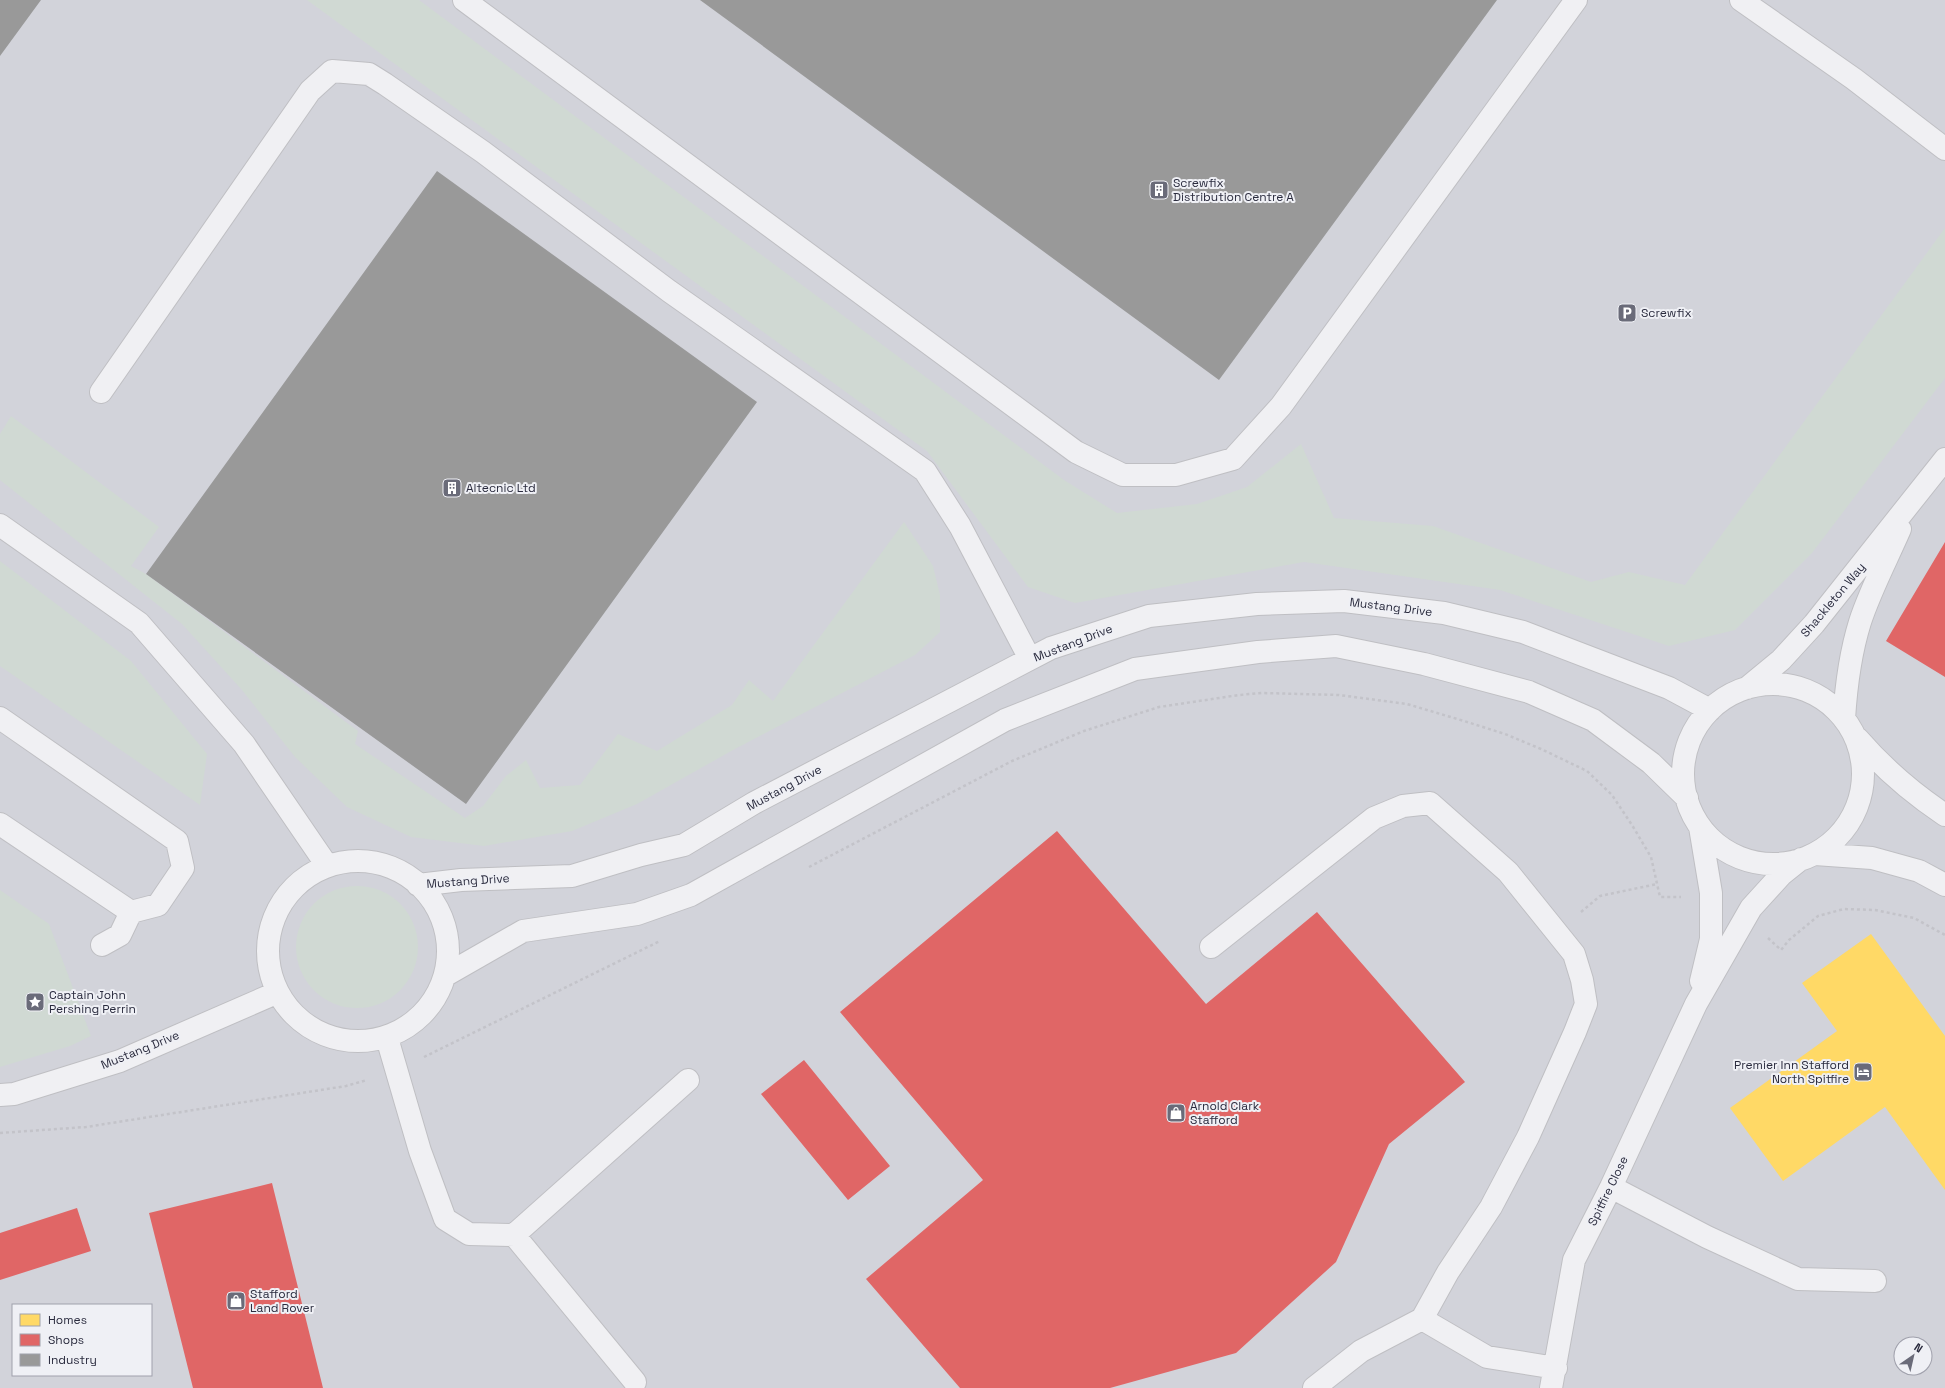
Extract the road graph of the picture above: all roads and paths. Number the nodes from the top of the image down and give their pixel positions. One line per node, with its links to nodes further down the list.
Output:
1 (464, 0): 2 (street)
2 (1576, 0)
3 (1741, 0): 4 (street)
4 (1945, 150)
5 (101, 392): 9 (street)
6 (1943, 466): 7 (street, Shackleton Way)
7 (1911, 504): 10 (street, Shackleton Way); 13 (street, Shackleton Way)
8 (0, 525): 19 (street)
9 (1030, 659): 11 (street, Mustang Drive); 22 (street, Mustang Drive)
10 (1746, 688): 11 (street); 13 (street)
11 (1710, 710): 14 (street)
12 (0, 718): 25 (street)
13 (1849, 726): 15 (street); 18 (street, Spitfire Close)
14 (1686, 798): 17 (street); 32 (street)
15 (1945, 815)
16 (0, 824): 25 (street)
17 (1700, 827): 18 (street); 24 (street, Spitfire Close)
18 (1808, 857): 23 (street); 26 (street, Spitfire Close)
19 (326, 864): 22 (street); 33 (street)
20 (808, 868): 21 (path)
21 (1657, 884): 24 (path); 27 (path)
22 (418, 885): 32 (street)
23 (1945, 885)
24 (1711, 910): 34 (street, Spitfire Close)
25 (130, 912): 30 (street)
26 (1741, 925): 28 (path); 34 (street, Spitfire Close)
27 (1556, 932): 31 (street); 44 (street)
28 (1945, 934)
29 (665, 938): 36 (path)
30 (102, 945)
31 (1211, 947)
32 (446, 975): 35 (street)
33 (276, 993): 35 (street); 39 (street, Mustang Drive)
34 (1696, 1004): 41 (street, Spitfire Close)
35 (387, 1038): 42 (street)
36 (436, 1051)
37 (688, 1080): 42 (street)
38 (346, 1086): 40 (path)
39 (0, 1095)
40 (0, 1133)
41 (1611, 1187): 43 (street); 45 (street, Spitfire Close)
42 (514, 1235): 46 (street)
43 (1875, 1281)
44 (1422, 1318): 45 (street); 47 (street)
45 (1554, 1378)
46 (635, 1382)
47 (1314, 1388)

